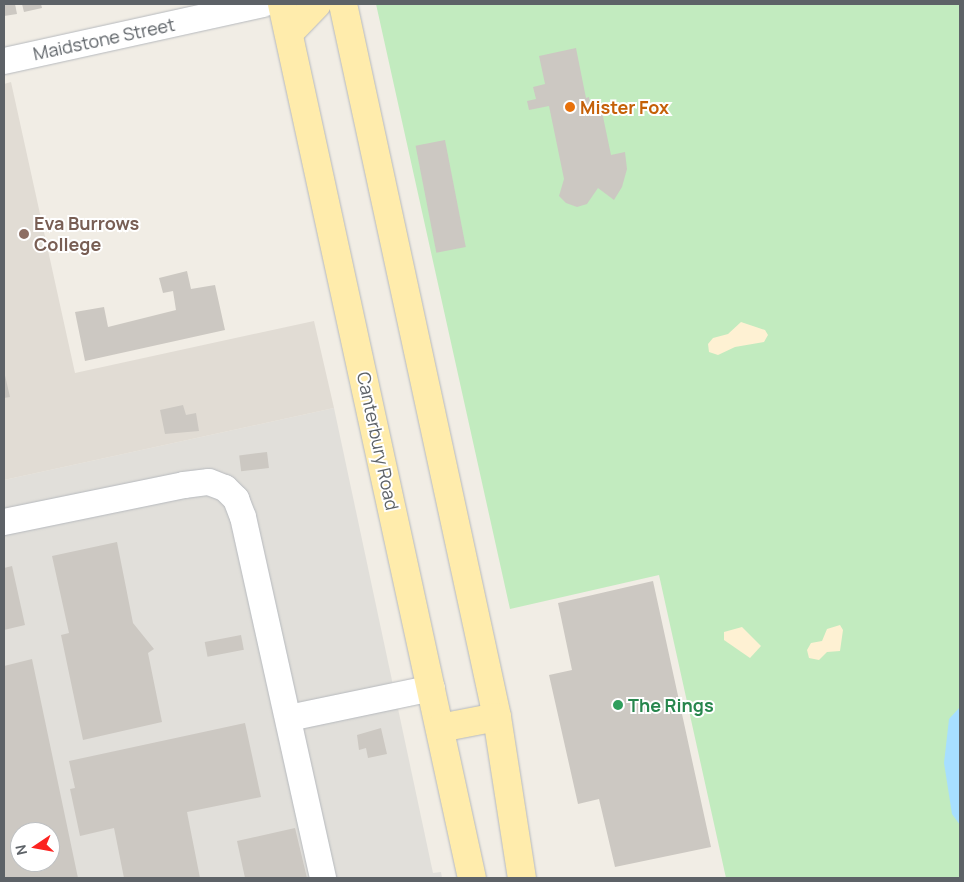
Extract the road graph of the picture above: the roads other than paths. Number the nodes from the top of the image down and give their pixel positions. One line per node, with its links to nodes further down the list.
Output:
1 (262, 4): 6 (street, Maidstone Street)
2 (282, 4): 5 (main road, Canterbury Road)
3 (317, 4): 5 (main road)
4 (343, 4): 9 (main road)
5 (288, 33): 8 (main road, Canterbury Road)
6 (4, 61)
7 (4, 522): 10 (street)
8 (432, 688): 10 (street); 11 (main road, Canterbury Road)
9 (497, 717): 11 (main road); 14 (main road)
10 (289, 718): 12 (street)
11 (440, 728): 13 (main road, Canterbury Road)
12 (323, 878)
13 (472, 878)
14 (522, 878)

